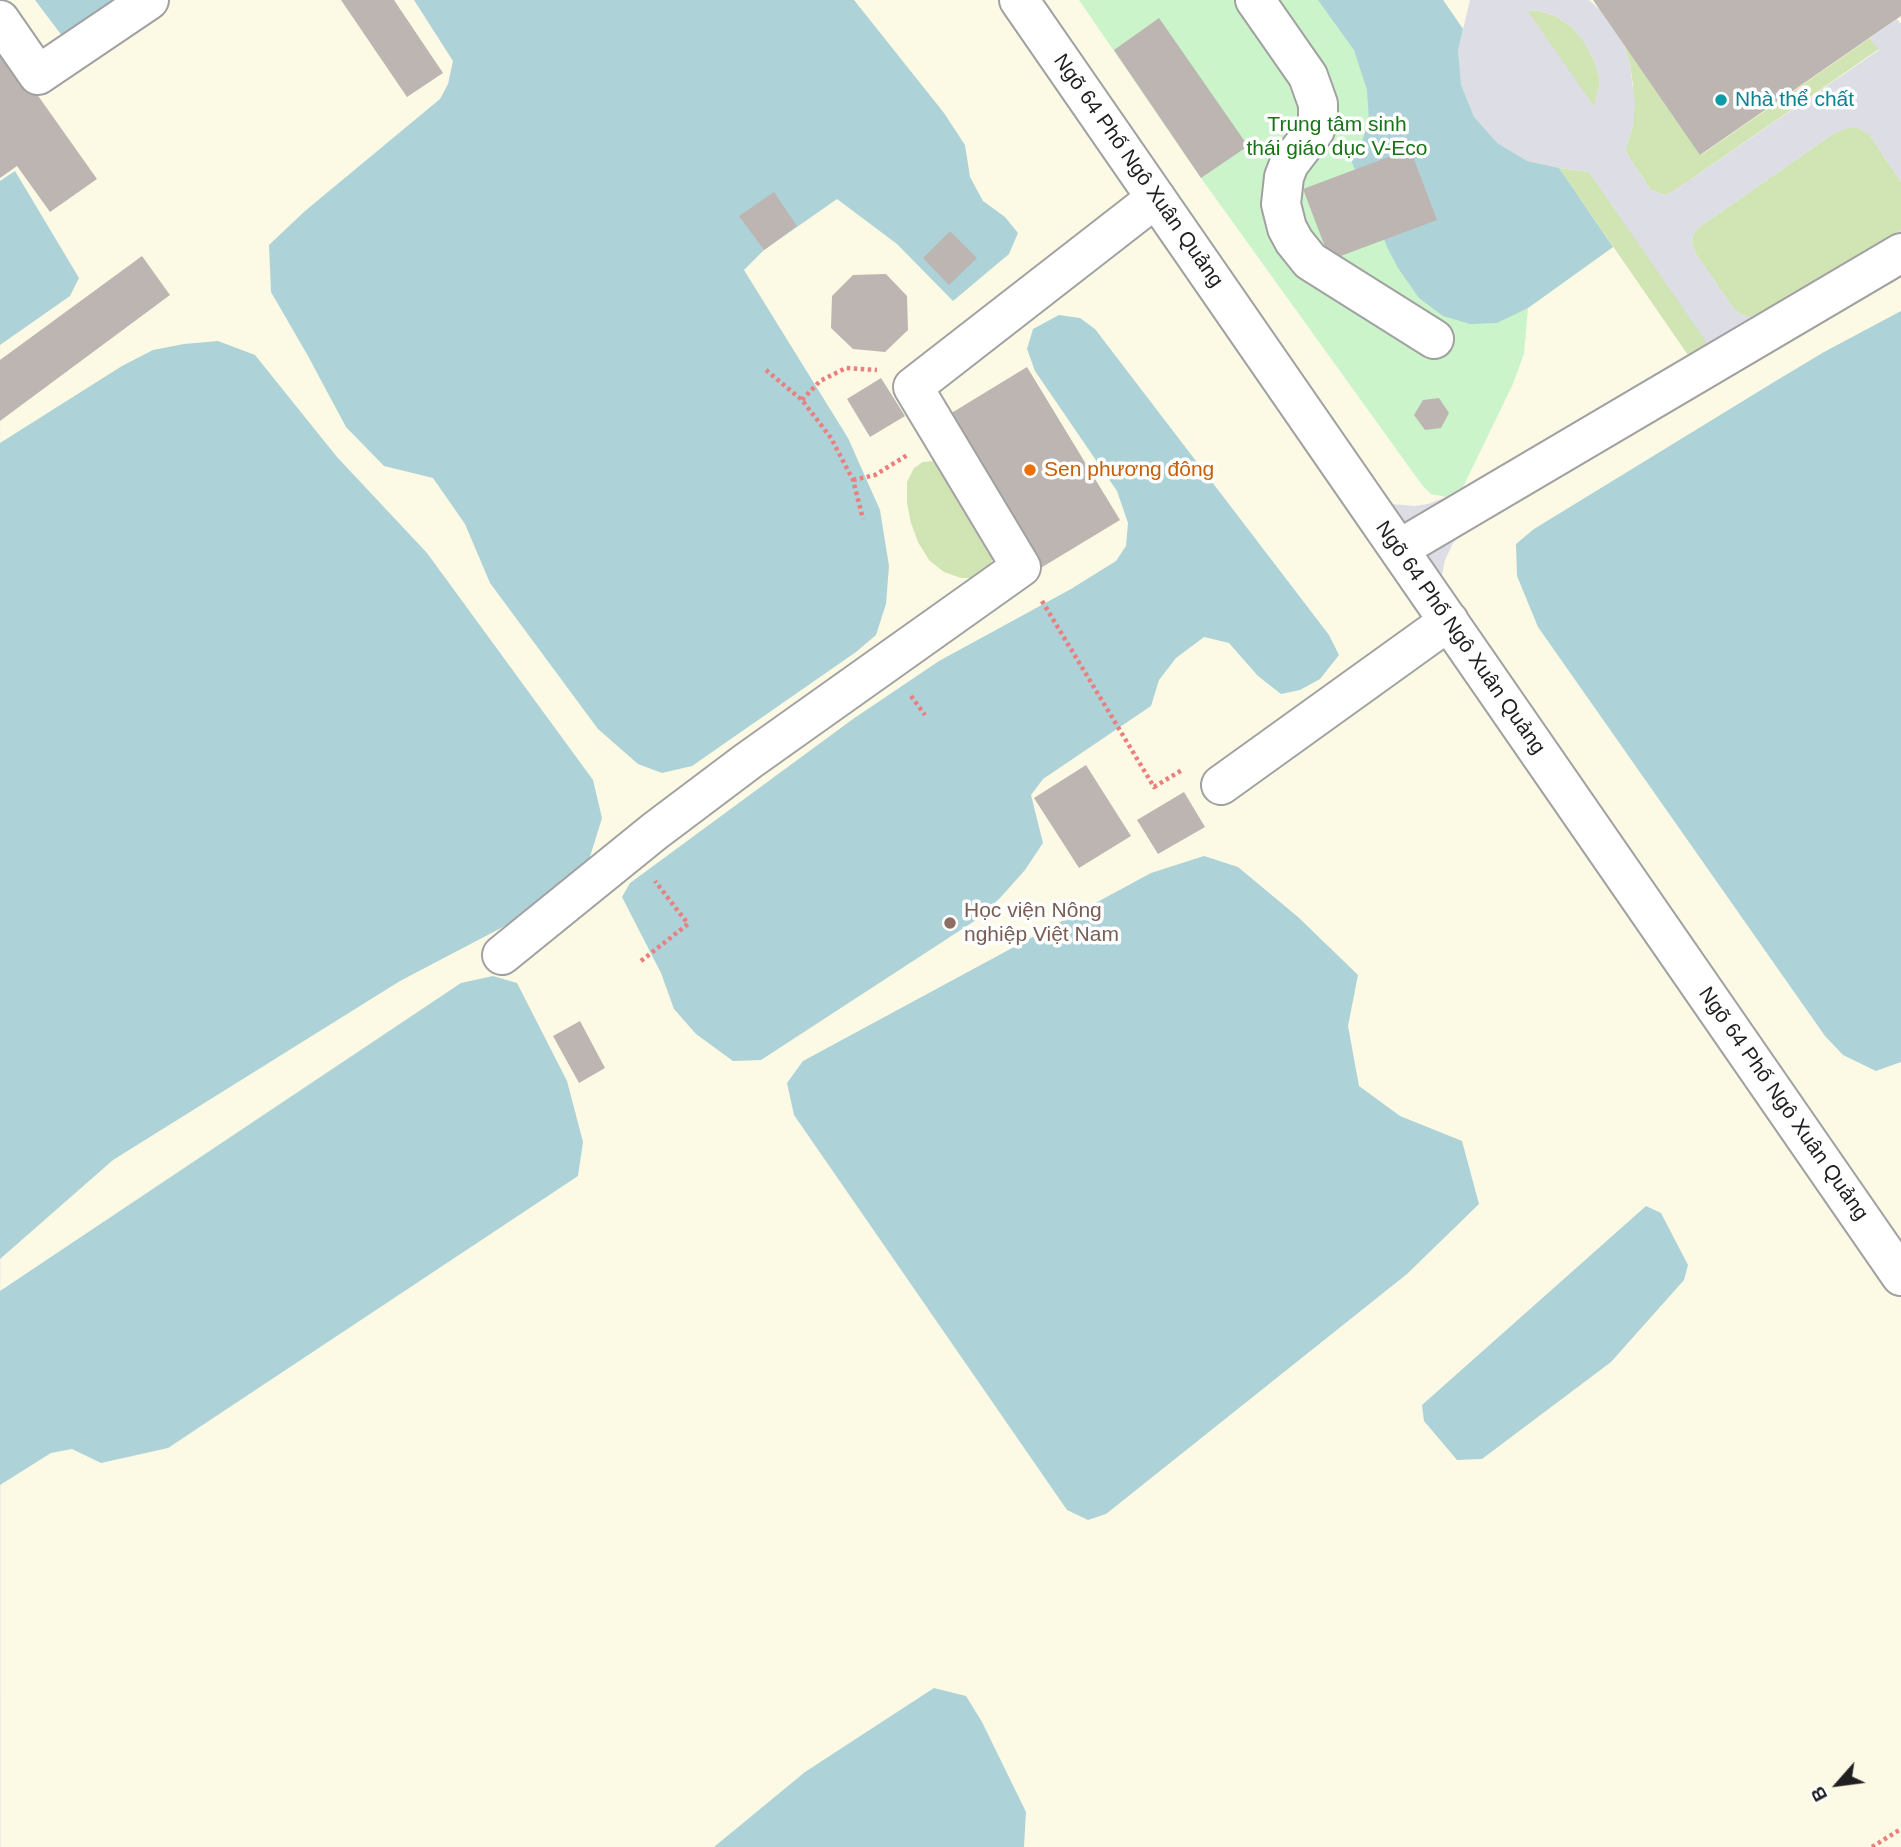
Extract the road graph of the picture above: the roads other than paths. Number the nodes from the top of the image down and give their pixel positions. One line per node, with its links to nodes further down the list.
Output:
1 (149, 0): 4 (street)
2 (1019, 0): 5 (street, Ngõ 64 Phố Ngô Xuân Quảng)
3 (1255, 0): 7 (street)
4 (0, 20)
5 (1156, 198): 8 (street, Ngõ 64 Phố Ngô Xuân Quảng); 11 (street)
6 (1901, 253): 8 (street)
7 (1434, 339)
8 (1399, 549): 9 (street, Ngõ 64 Phố Ngô Xuân Quảng)
9 (1449, 621): 10 (street); 12 (street, Ngõ 64 Phố Ngô Xuân Quảng)
10 (1221, 785)
11 (502, 955)
12 (1901, 1276)

